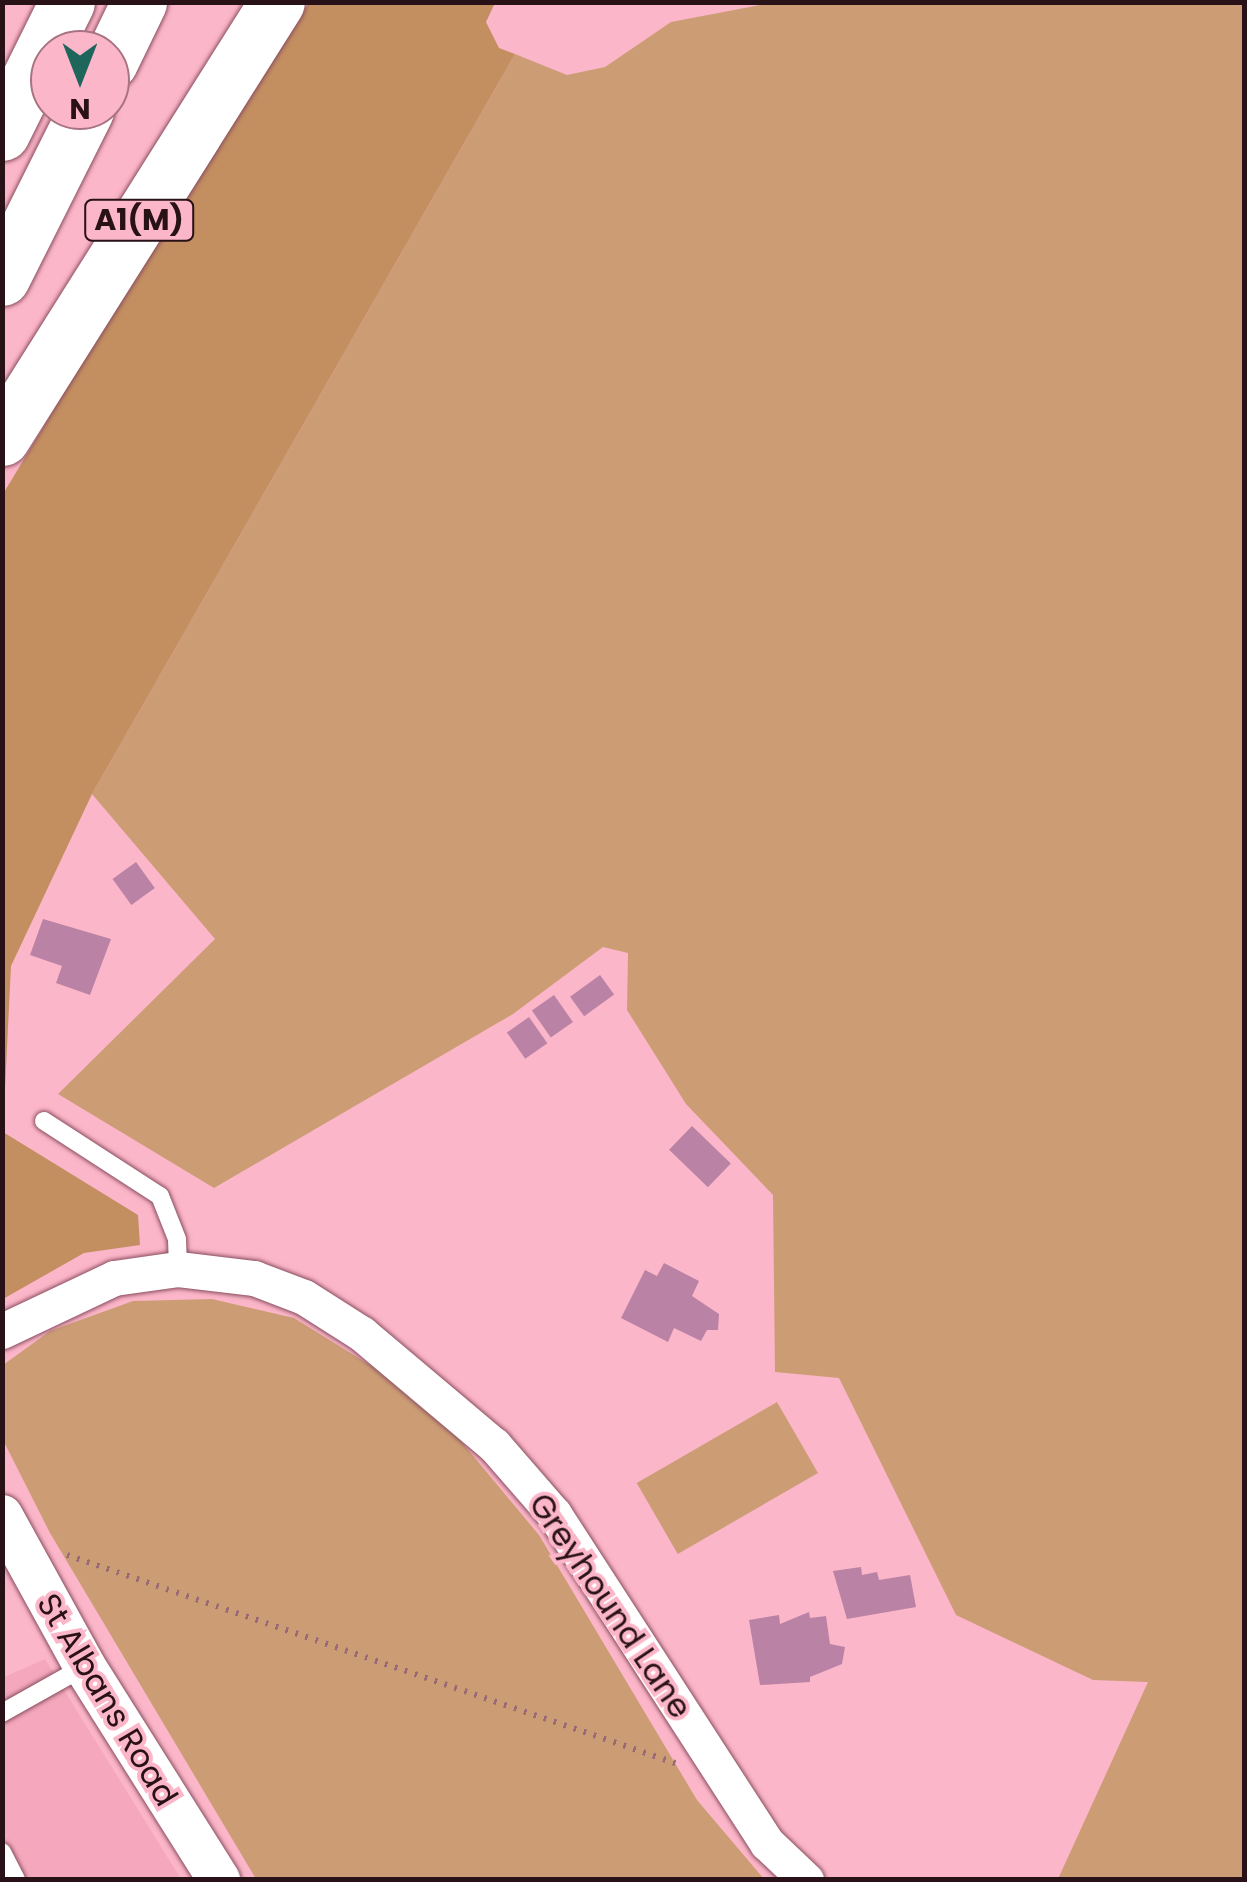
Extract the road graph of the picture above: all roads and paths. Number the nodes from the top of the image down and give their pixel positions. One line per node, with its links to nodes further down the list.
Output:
1 (67, 2): 6 (highway)
2 (139, 2): 4 (highway)
3 (277, 2): 8 (highway, A1(M))
4 (125, 30)
5 (76, 130): 7 (highway, A1(M))
6 (2, 133)
7 (2, 278)
8 (2, 438)
9 (44, 1121): 10 (lane)
10 (178, 1268): 11 (street, Greyhound Lane); 16 (street, Greyhound Lane)
11 (2, 1331)
12 (2, 1516): 13 (street, St Albans Road)
13 (24, 1561): 14 (street, St Albans Road); 16 (path)
14 (85, 1666): 15 (lane); 19 (street, St Albans Road)
15 (2, 1713)
16 (714, 1763): 20 (street, Greyhound Lane)
17 (2, 1852): 18 (lane)
18 (16, 1880)
19 (219, 1880)
20 (806, 1880)

